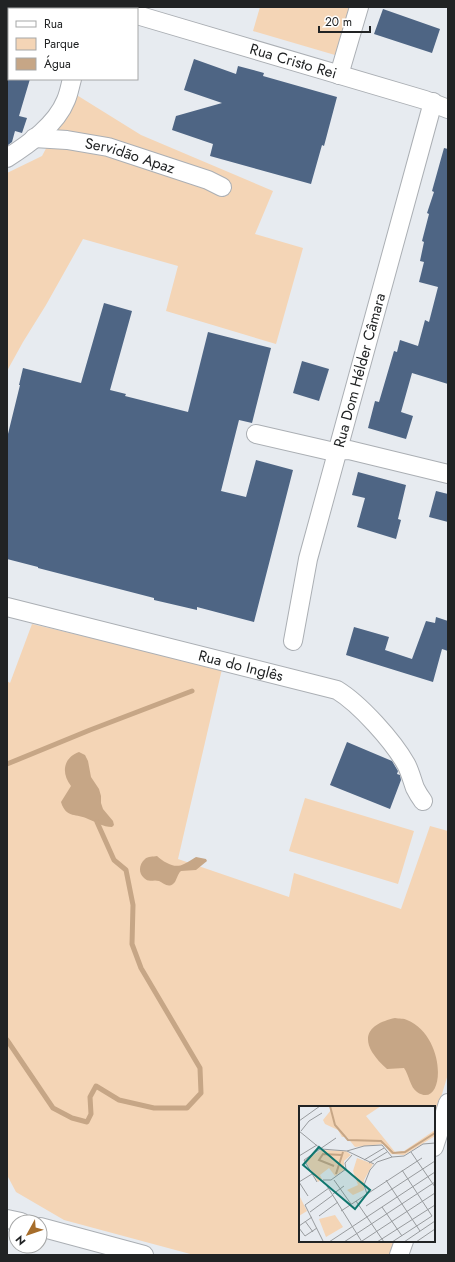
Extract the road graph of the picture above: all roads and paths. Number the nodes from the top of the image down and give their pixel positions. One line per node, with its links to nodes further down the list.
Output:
1 (359, 7): 3 (street)
2 (138, 14): 3 (street, Rua Cristo Rei)
3 (339, 75): 5 (street, Rua Cristo Rei)
4 (72, 80): 6 (street)
5 (440, 106): 10 (street, Rua Dom Hélder Câmara)
6 (34, 138): 7 (street); 8 (street, Servidão Apaz)
7 (7, 158)
8 (222, 187)
9 (256, 434): 10 (street)
10 (338, 450): 11 (street); 13 (street, Rua Dom Hélder Câmara)
11 (448, 474)
12 (7, 606): 14 (street, Rua do Inglês)
13 (293, 641)
14 (423, 801)
15 (448, 1103): 16 (street)
16 (435, 1144)
17 (48, 1229): 19 (street)
18 (404, 1242): 20 (street)
19 (144, 1255)
20 (399, 1255)

